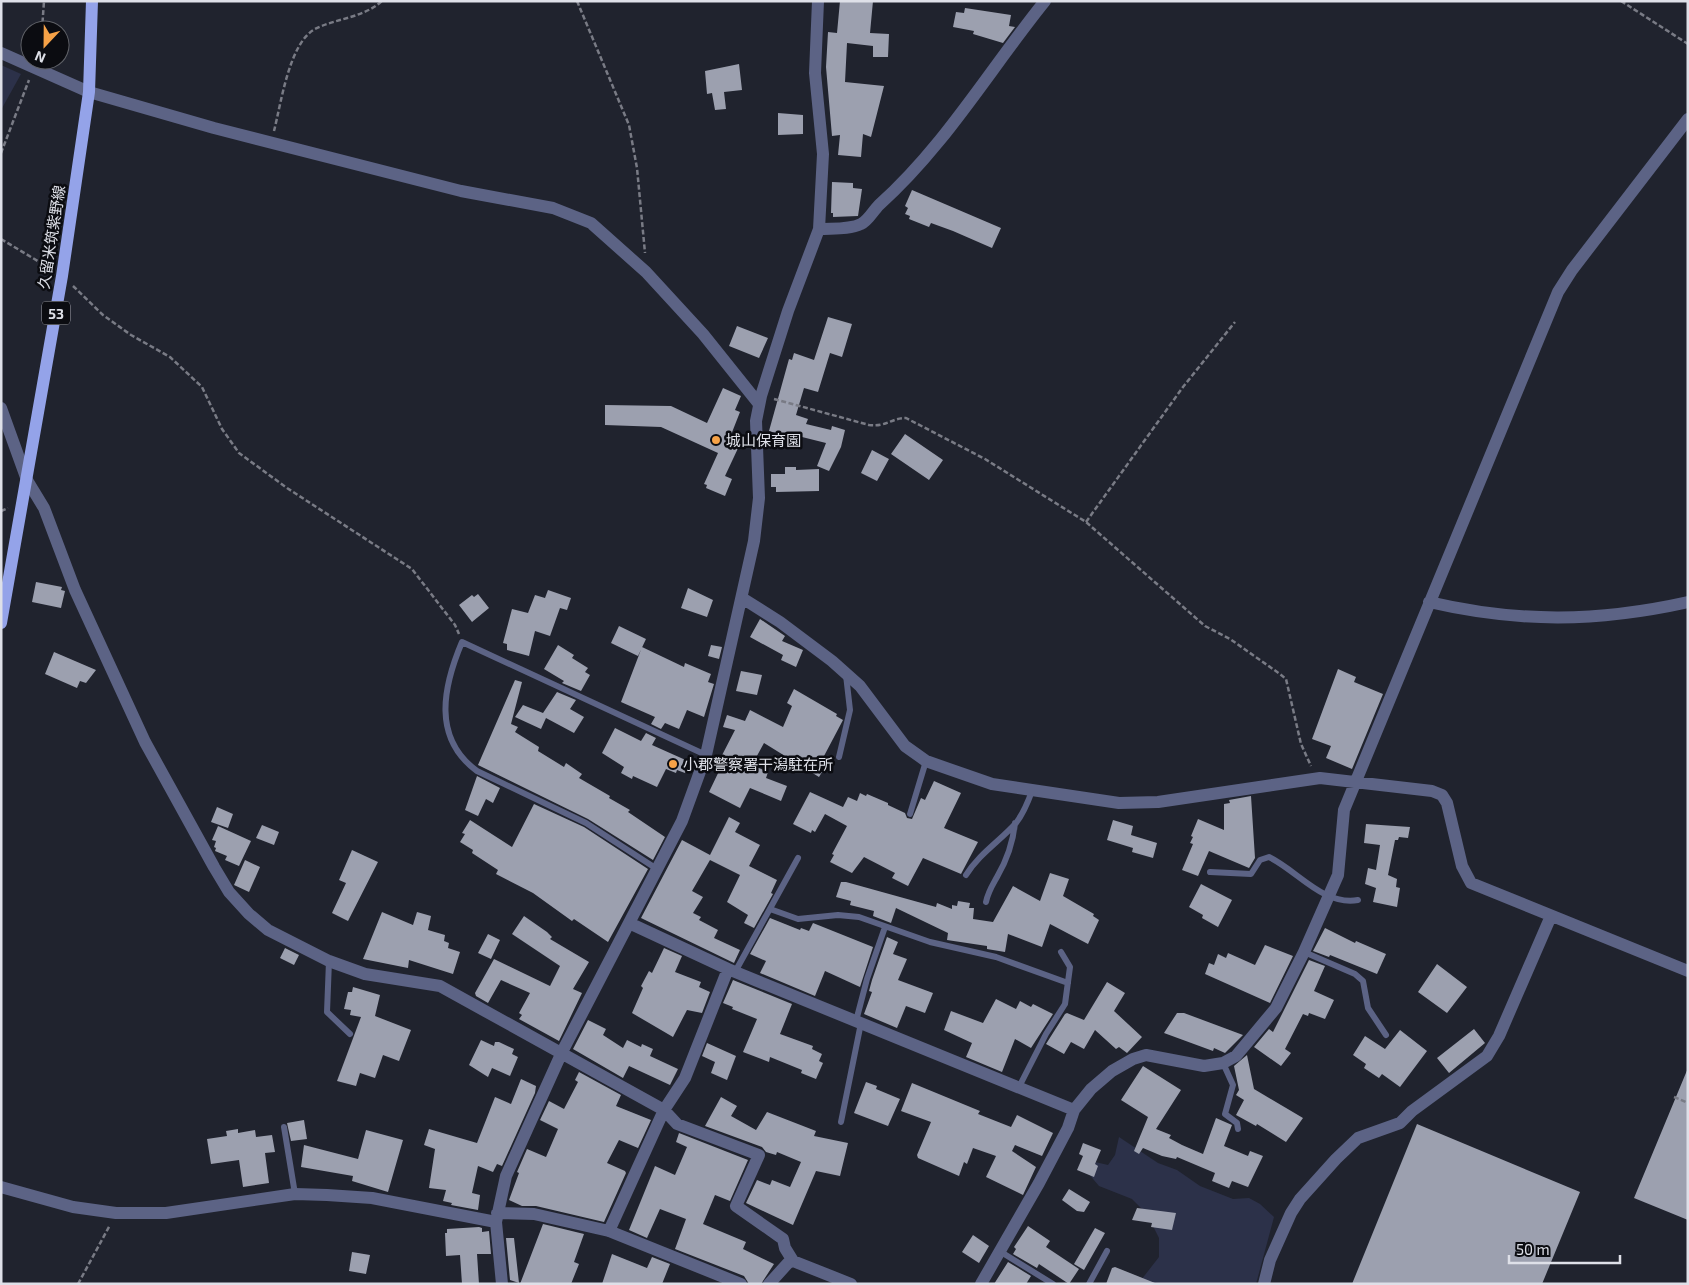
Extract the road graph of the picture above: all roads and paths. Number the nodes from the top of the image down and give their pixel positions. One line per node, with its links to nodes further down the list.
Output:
1 (44, 1): 8 (path)
2 (92, 1): 14 (main road, 久留米筑紫野線 / 53)
3 (382, 1): 16 (path)
4 (577, 1): 20 (path)
5 (818, 1): 18 (street)
6 (1045, 1): 18 (street)
7 (1622, 1): 9 (path)
8 (43, 20)
9 (1688, 44)
10 (1, 53): 11 (street)
11 (20, 61)
12 (33, 70): 17 (path)
13 (41, 70): 14 (street)
14 (89, 92): 16 (street); 21 (main road, 久留米筑紫野線 / 53)
15 (1688, 119): 28 (street)
16 (271, 142): 20 (street)
17 (1, 153)
18 (819, 229): 23 (street)
19 (1, 239): 21 (path)
20 (646, 272): 23 (street)
21 (62, 276): 25 (main road, 久留米筑紫野線 / 53); 31 (path)
22 (1235, 322): 26 (path)
23 (760, 400): 26 (path); 27 (street)
24 (1, 408): 25 (street)
25 (27, 480): 30 (main road, 久留米筑紫野線 / 53); 54 (street)
26 (1086, 522): 36 (path)
27 (742, 598): 32 (street); 33 (street)
28 (1429, 602): 29 (street); 37 (street)
29 (1688, 602)
30 (1, 623)
31 (462, 642): 33 (lane); 42 (lane)
32 (846, 674): 34 (lane); 35 (street)
33 (706, 755): 42 (street)
34 (839, 757)
35 (926, 761): 38 (street); 39 (lane)
36 (1320, 778): 37 (street); 38 (street)
37 (1357, 783): 45 (street); 49 (street)
38 (1032, 791): 40 (lane)
39 (910, 814)
40 (1015, 823): 44 (lane); 47 (lane)
41 (798, 858): 48 (lane)
42 (657, 869): 50 (street)
43 (1210, 872): 45 (lane)
44 (966, 875)
45 (1329, 898): 46 (lane); 53 (street)
46 (1358, 900)
47 (986, 902)
48 (770, 909): 51 (lane); 55 (lane)
49 (1551, 916): 56 (street); 87 (street)
50 (629, 923): 55 (street); 61 (street)
51 (885, 927): 57 (lane); 58 (lane)
52 (1061, 952): 57 (lane)
53 (1304, 952): 60 (lane); 62 (street)
54 (329, 961): 59 (lane); 61 (street)
55 (732, 970): 58 (street); 66 (street)
56 (1688, 971)
57 (1068, 983): 63 (lane)
58 (858, 1022): 63 (street); 68 (lane)
59 (350, 1034)
60 (1386, 1035)
61 (562, 1052): 66 (street); 74 (street)
62 (1223, 1063): 67 (street); 70 (lane)
63 (1019, 1088): 67 (street)
64 (1674, 1097): 65 (path)
65 (1688, 1103)
66 (664, 1110): 75 (street); 78 (street)
67 (1074, 1110): 77 (street)
68 (841, 1122)
69 (284, 1127): 72 (lane)
70 (1238, 1129)
71 (1, 1187): 73 (street)
72 (295, 1194): 73 (street); 74 (street)
73 (116, 1213): 79 (path)
74 (496, 1217): 75 (street); 80 (street)
75 (609, 1231): 81 (street)
76 (1107, 1251): 86 (lane)
77 (1001, 1252): 84 (street); 85 (lane)
78 (793, 1261): 82 (street); 83 (street)
79 (78, 1284)
80 (502, 1284)
81 (741, 1284)
82 (769, 1284)
83 (851, 1284)
84 (982, 1284)
85 (1053, 1284)
86 (1089, 1284)
87 (1264, 1284)

